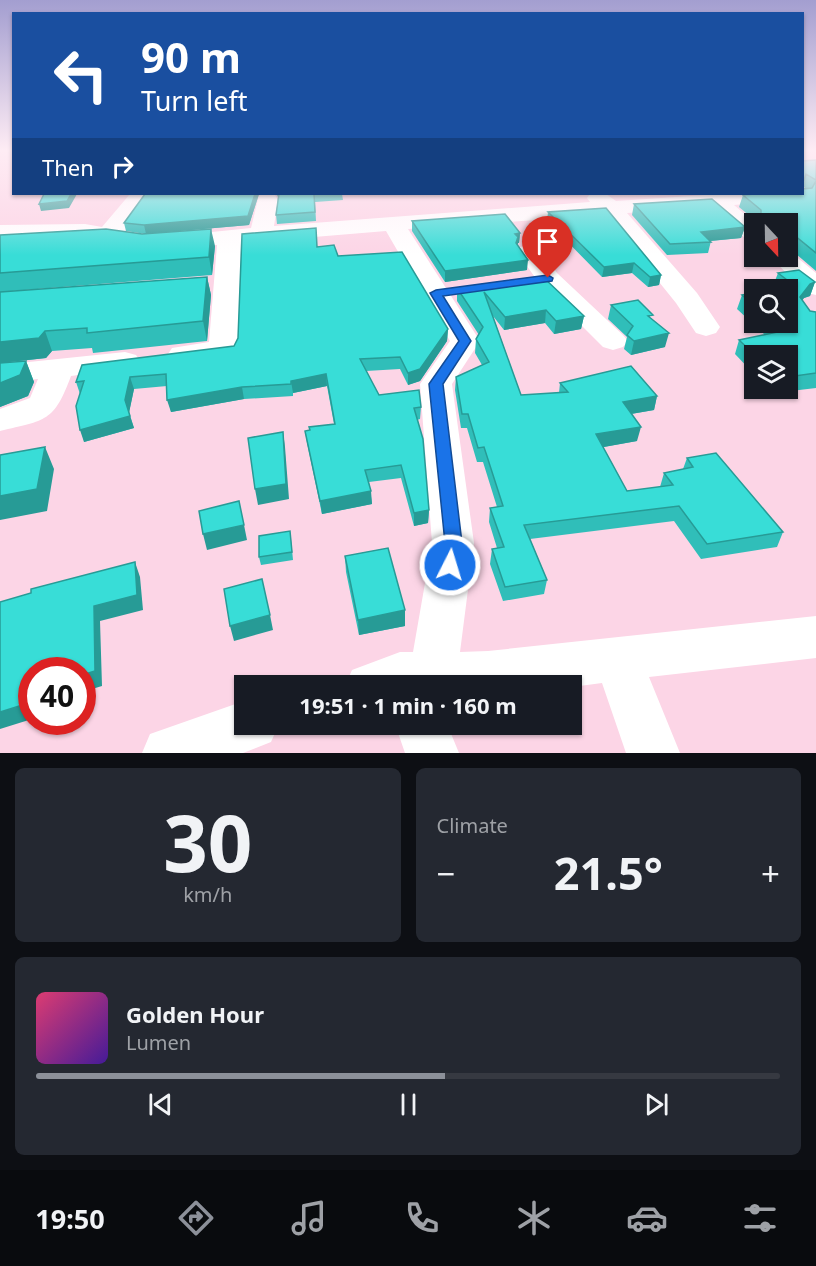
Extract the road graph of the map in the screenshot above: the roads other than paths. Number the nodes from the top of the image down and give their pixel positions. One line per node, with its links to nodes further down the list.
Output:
1 (140, 195): 10 (street)
2 (762, 195): 3 (street)
3 (742, 196): 6 (street)
4 (267, 200): 11 (street)
5 (602, 201): 6 (street); 7 (street); 16 (street)
6 (716, 201): 8 (street)
7 (394, 224): 11 (street); 23 (street)
8 (744, 225)
9 (0, 232): 10 (street)
10 (108, 235): 12 (street)
11 (261, 235): 12 (street)
12 (229, 238): 18 (street)
13 (529, 252): 17 (street)
14 (789, 267): 15 (street)
15 (814, 301)
16 (706, 327)
17 (572, 335)
18 (58, 368): 19 (street); 20 (street)
19 (0, 374)
20 (0, 420)
21 (816, 637): 22 (street)
22 (618, 659): 24 (street); 29 (street)
23 (404, 675)
24 (474, 675)
25 (234, 731): 27 (street)
26 (425, 735): 28 (street)
27 (169, 753)
28 (432, 753)
29 (653, 753)

